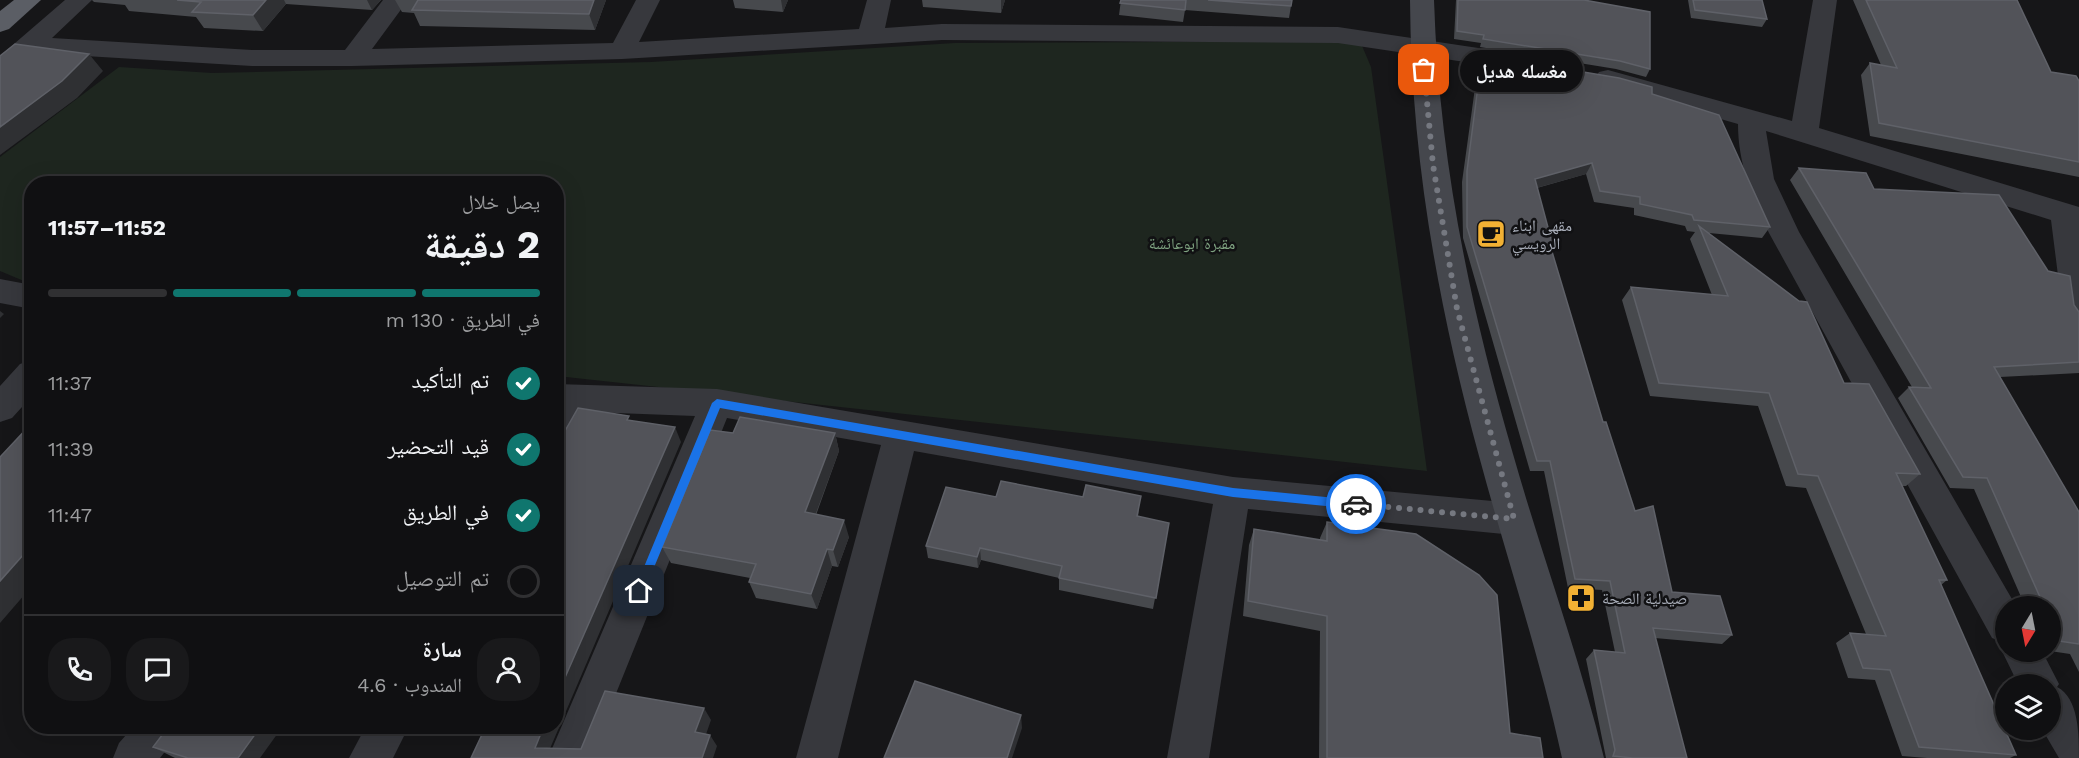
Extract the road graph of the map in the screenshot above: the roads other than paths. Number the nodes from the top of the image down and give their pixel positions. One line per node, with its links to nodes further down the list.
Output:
1 (28, 0): 8 (highway)
2 (80, 0): 10 (street)
3 (396, 0): 13 (street)
4 (648, 0): 12 (street)
5 (879, 0): 9 (street)
6 (1422, 0): 11 (main road)
7 (1825, 0): 18 (street)
8 (0, 24)
9 (870, 36): 11 (street); 12 (street)
10 (30, 45): 13 (street); 15 (street)
11 (1421, 46): 14 (street); 30 (main road)
12 (622, 51): 13 (street)
13 (352, 58)
14 (1547, 67)
15 (0, 70)
16 (1582, 73): 17 (street)
17 (1752, 119): 18 (street); 31 (street)
18 (1804, 133): 19 (street)
19 (2072, 216): 22 (street)
20 (0, 291): 21 (street)
21 (24, 296)
22 (2079, 315)
23 (24, 382): 26 (street)
24 (569, 397): 25 (street); 27 (street)
25 (717, 403): 28 (street); 38 (street)
26 (0, 408)
27 (564, 414)
28 (902, 436): 29 (street); 39 (street)
29 (1233, 492): 30 (street); 40 (street)
30 (1514, 519): 41 (main road)
31 (1995, 606)
32 (2061, 722): 35 (street)
33 (154, 734): 36 (street)
34 (384, 734): 37 (street)
35 (2076, 747)
36 (134, 758)
37 (370, 758)
38 (569, 758)
39 (817, 758)
40 (1188, 758)
41 (1583, 758)

